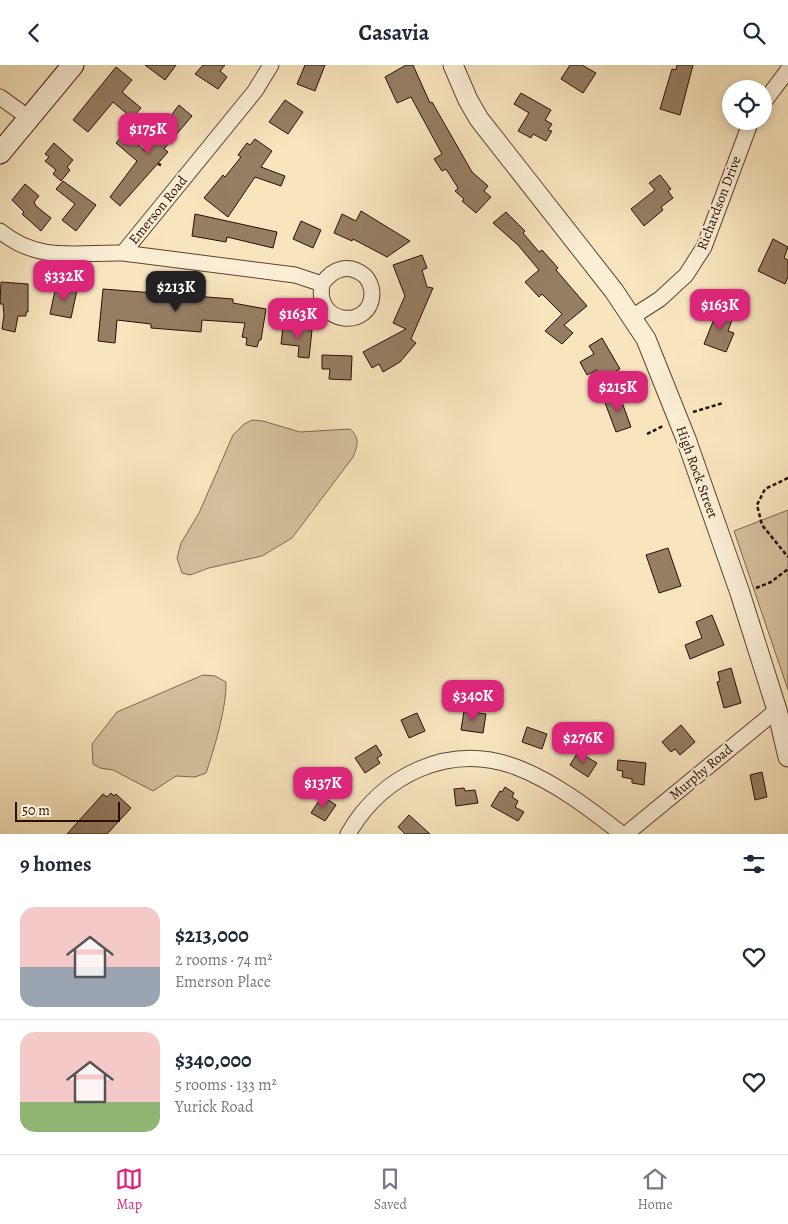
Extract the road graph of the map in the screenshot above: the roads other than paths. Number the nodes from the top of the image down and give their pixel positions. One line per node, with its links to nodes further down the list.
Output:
1 (72, 65): 7 (main road)
2 (271, 65): 11 (street, Emerson Road)
3 (453, 65): 13 (street, High Rock Street)
4 (788, 70): 5 (street)
5 (772, 91)
6 (0, 97): 7 (street)
7 (29, 118): 9 (main road)
8 (748, 130): 13 (street, Richardson Drive)
9 (0, 153)
10 (0, 231): 11 (street, Emerson Road)
11 (123, 253): 12 (street)
12 (322, 284)
13 (632, 317): 14 (street, High Rock Street)
14 (776, 710): 15 (street, High Rock Street); 18 (street, Murphy Road)
15 (788, 757)
16 (348, 834): 17 (street)
17 (622, 834)
18 (626, 834)

